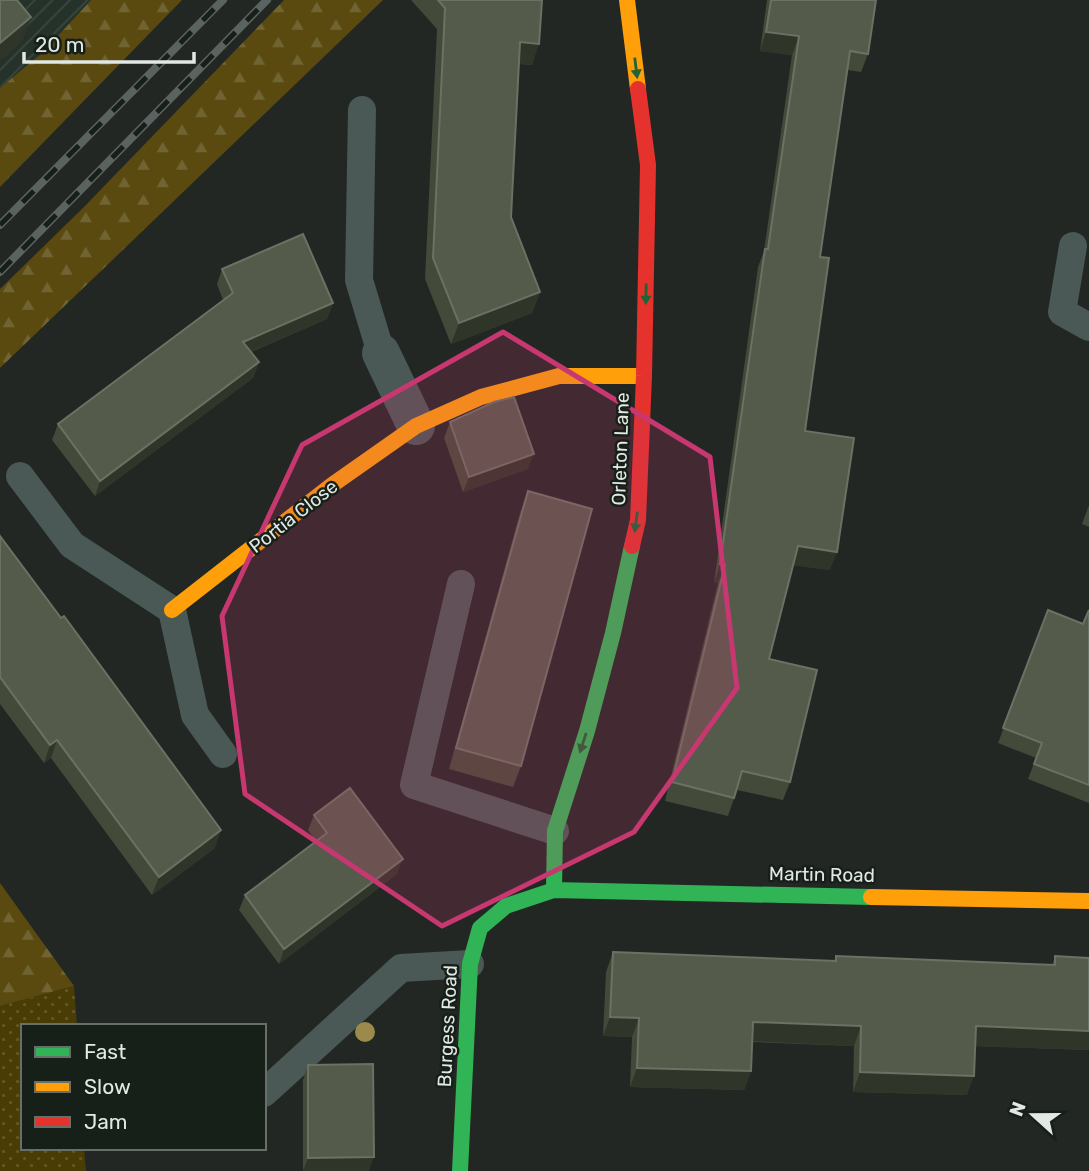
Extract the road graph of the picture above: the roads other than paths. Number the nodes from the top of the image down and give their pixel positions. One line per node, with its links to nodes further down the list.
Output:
1 (627, 0): 6 (street, Orleton Lane, one-way to 6)
2 (362, 110): 5 (lane)
3 (1073, 246): 4 (lane)
4 (1089, 327)
5 (381, 353): 7 (street)
6 (644, 376): 7 (street, Portia Close); 12 (street, Orleton Lane, one-way to 12)
7 (416, 426): 10 (street, Portia Close)
8 (20, 476): 10 (lane)
9 (461, 584): 12 (lane)
10 (172, 610): 11 (lane)
11 (223, 754)
12 (555, 831): 13 (street, Orleton Lane)
13 (554, 890): 14 (street, Martin Road); 15 (street, Burgess Road)
14 (1089, 901)
15 (470, 964): 16 (lane); 17 (street, Burgess Road)
16 (266, 1091)
17 (460, 1171)

